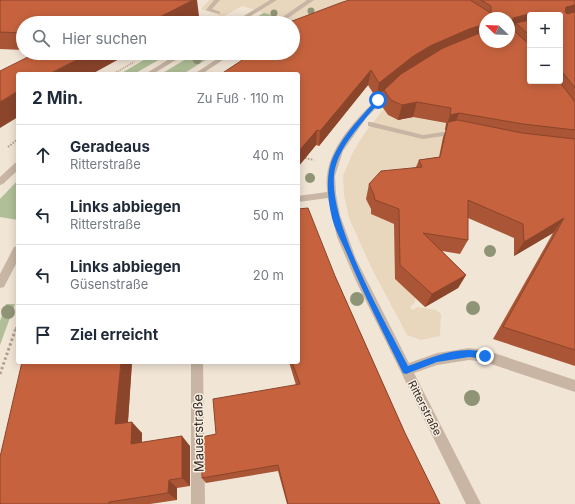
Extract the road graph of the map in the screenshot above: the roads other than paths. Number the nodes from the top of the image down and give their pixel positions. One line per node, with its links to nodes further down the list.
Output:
1 (217, 0): 4 (street)
2 (274, 0): 5 (street)
3 (311, 0): 6 (street)
4 (218, 12)
5 (247, 16)
6 (287, 16)
7 (172, 60): 9 (street)
8 (219, 60): 10 (street)
9 (151, 72)
10 (200, 72)
11 (398, 84): 16 (street, Ritterstraße)
12 (371, 124): 13 (street)
13 (468, 135)
14 (16, 167): 15 (street)
15 (0, 182)
16 (331, 195): 17 (street); 21 (street, Ritterstraße)
17 (300, 199)
18 (16, 254): 19 (street)
19 (0, 284)
20 (197, 364): 23 (street, Mauerstraße)
21 (406, 370): 22 (street); 24 (street, Ritterstraße)
22 (575, 386)
23 (198, 504)
24 (474, 504)

